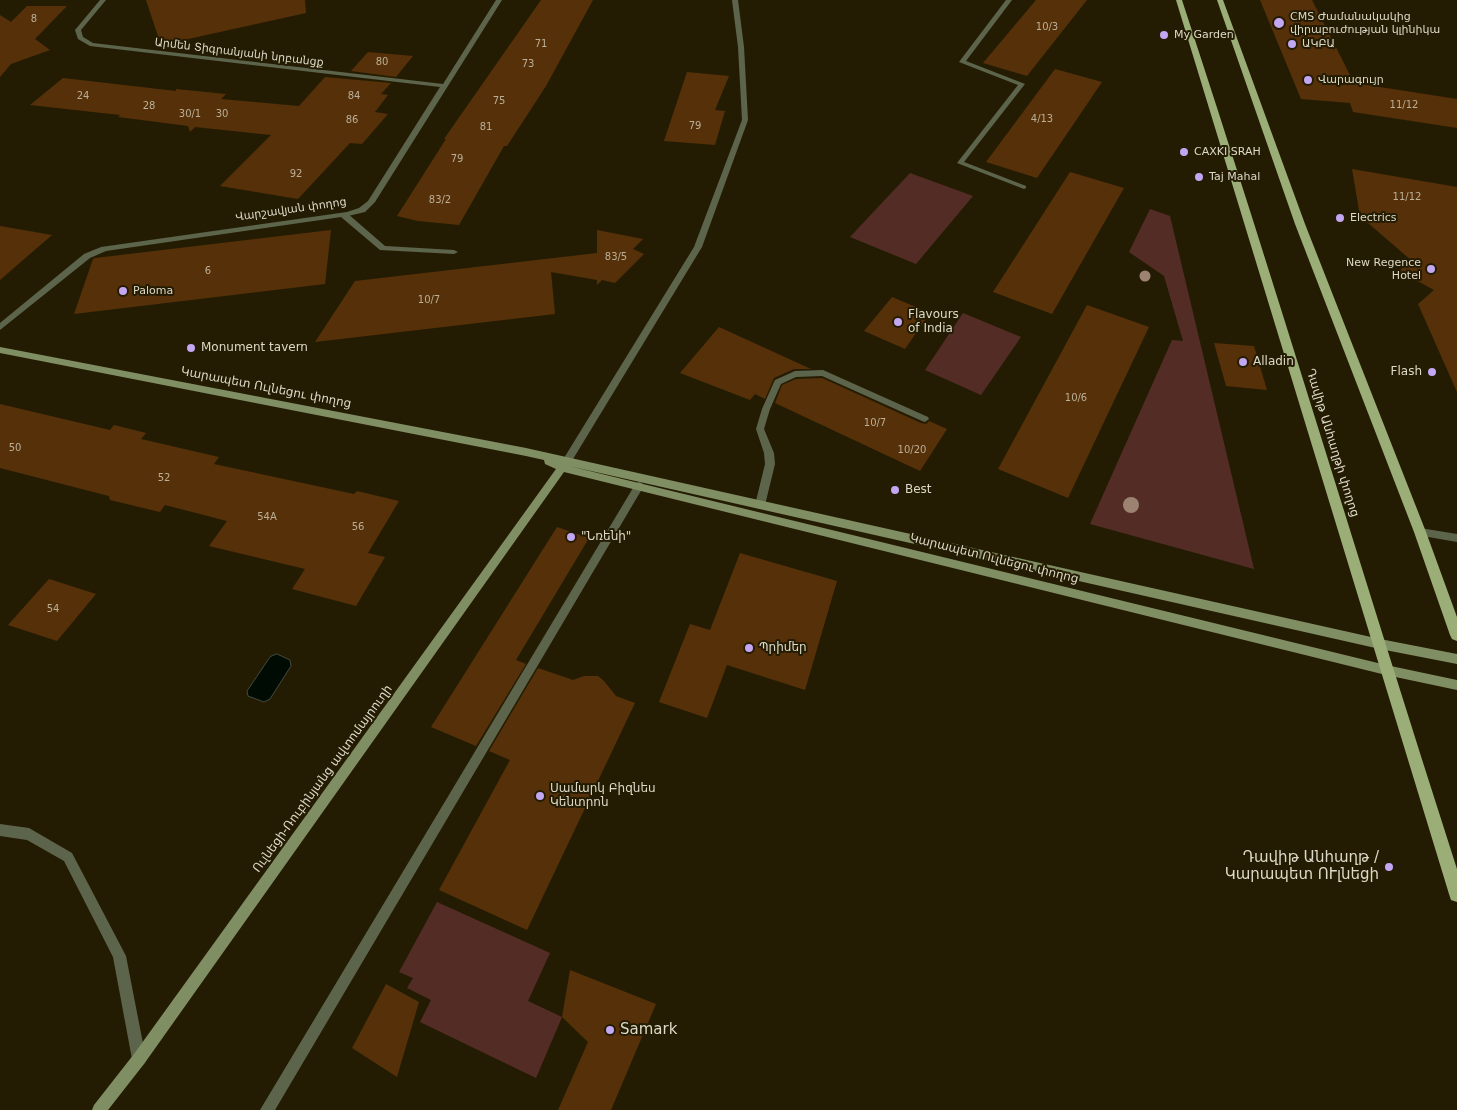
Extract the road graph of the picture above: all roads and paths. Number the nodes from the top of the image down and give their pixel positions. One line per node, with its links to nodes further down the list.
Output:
1 (103, 0): 7 (street, Արմեն Տիգրանյանի նրբանցք)
2 (499, 0): 7 (street, Վարշավյան փողոց)
3 (735, 0): 14 (street)
4 (1009, 0): 8 (street)
5 (1179, 0): 20 (main road, Դավիթ Անհաղթի փողոց)
6 (1220, 0): 17 (main road)
7 (444, 86): 9 (street, Վարշավյան փողոց)
8 (1024, 187)
9 (344, 215): 10 (street); 11 (street, Վարշավյան փողոց)
10 (454, 252)
11 (0, 327)
12 (0, 350): 14 (street, Կարապետ Ուլնեցու փողոց)
13 (925, 419): 16 (street)
14 (565, 464): 15 (street, Կարապետ Ուլնեցու փողոց); 16 (street, Կարապետ Ուլնեցու փողոց); 26 (street, Ուլնեցի-Ռուբինյանց ավտոմայրուղի)
15 (639, 486): 22 (street, Կարապետ Ուլնեցու փողոց); 28 (street)
16 (760, 505): 20 (street, Կարապետ Ուլնեցու փողոց)
17 (1420, 532): 18 (street); 19 (main road)
18 (1457, 538)
19 (1457, 635)
20 (1380, 644): 21 (street, Կարապետ Ուլնեցու փողոց); 22 (main road, Դավիթ Անհաղթի փողոց)
21 (1457, 658)
22 (1386, 670): 23 (street, Կարապետ Ուլնեցու փողոց); 25 (main road, Դավիթ Անհաղթի փողոց)
23 (1457, 685)
24 (0, 830): 26 (street)
25 (1457, 894)
26 (139, 1059): 27 (street, Ուլնեցի-Ռուբինյանց ավտոմայրուղի)
27 (99, 1110)
28 (267, 1110)

